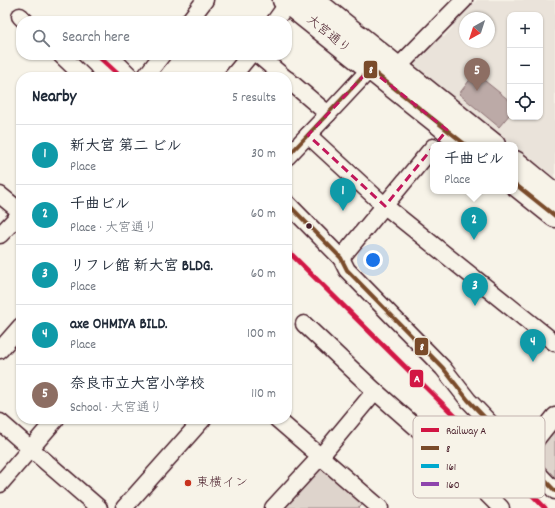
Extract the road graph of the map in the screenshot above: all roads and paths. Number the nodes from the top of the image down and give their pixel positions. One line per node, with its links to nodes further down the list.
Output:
1 (205, 0): 5 (street)
2 (313, 0): 12 (highway, 大宮通り)
3 (464, 0): 12 (street)
4 (286, 2): 6 (street); 13 (highway, 大宮通り)
5 (193, 16)
6 (278, 16)
7 (66, 60): 14 (street)
8 (114, 60): 15 (street)
9 (158, 60): 16 (street)
10 (246, 60): 17 (street)
11 (264, 60): 18 (street)
12 (397, 67): 13 (street); 24 (highway, 大宮通り)
13 (370, 69): 20 (street); 22 (highway, 大宮通り)
14 (79, 72)
15 (126, 72)
16 (149, 72)
17 (236, 72)
18 (278, 72)
19 (292, 84): 20 (street)
20 (328, 114): 21 (street)
21 (308, 135): 25 (street); 31 (street)
22 (441, 138): 23 (highway, 大宮通り)
23 (455, 142)
24 (490, 142)
25 (292, 152)
26 (430, 152): 31 (street)
27 (518, 164): 30 (highway)
28 (518, 186): 34 (highway)
29 (0, 195): 33 (street)
30 (555, 195)
31 (385, 206): 37 (street); 40 (street)
32 (292, 208): 37 (street)
33 (16, 209)
34 (555, 216)
35 (16, 218): 36 (street)
36 (0, 236)
37 (341, 258): 43 (street)
38 (304, 324): 42 (street)
39 (16, 332): 41 (street)
40 (555, 343)
41 (0, 350)
42 (375, 391): 49 (street); 52 (street)
43 (484, 416)
44 (555, 416): 50 (street)
45 (0, 422): 51 (street)
46 (52, 424): 51 (street)
47 (199, 424): 59 (street)
48 (283, 424): 52 (street)
49 (413, 424)
50 (545, 428)
51 (31, 449): 54 (street); 58 (street)
52 (321, 456): 57 (street); 60 (street)
53 (545, 480): 55 (street)
54 (0, 484)
55 (555, 491)
56 (491, 498): 61 (street)
57 (373, 506)
58 (99, 508)
59 (124, 508)
60 (273, 508)
61 (501, 508)

